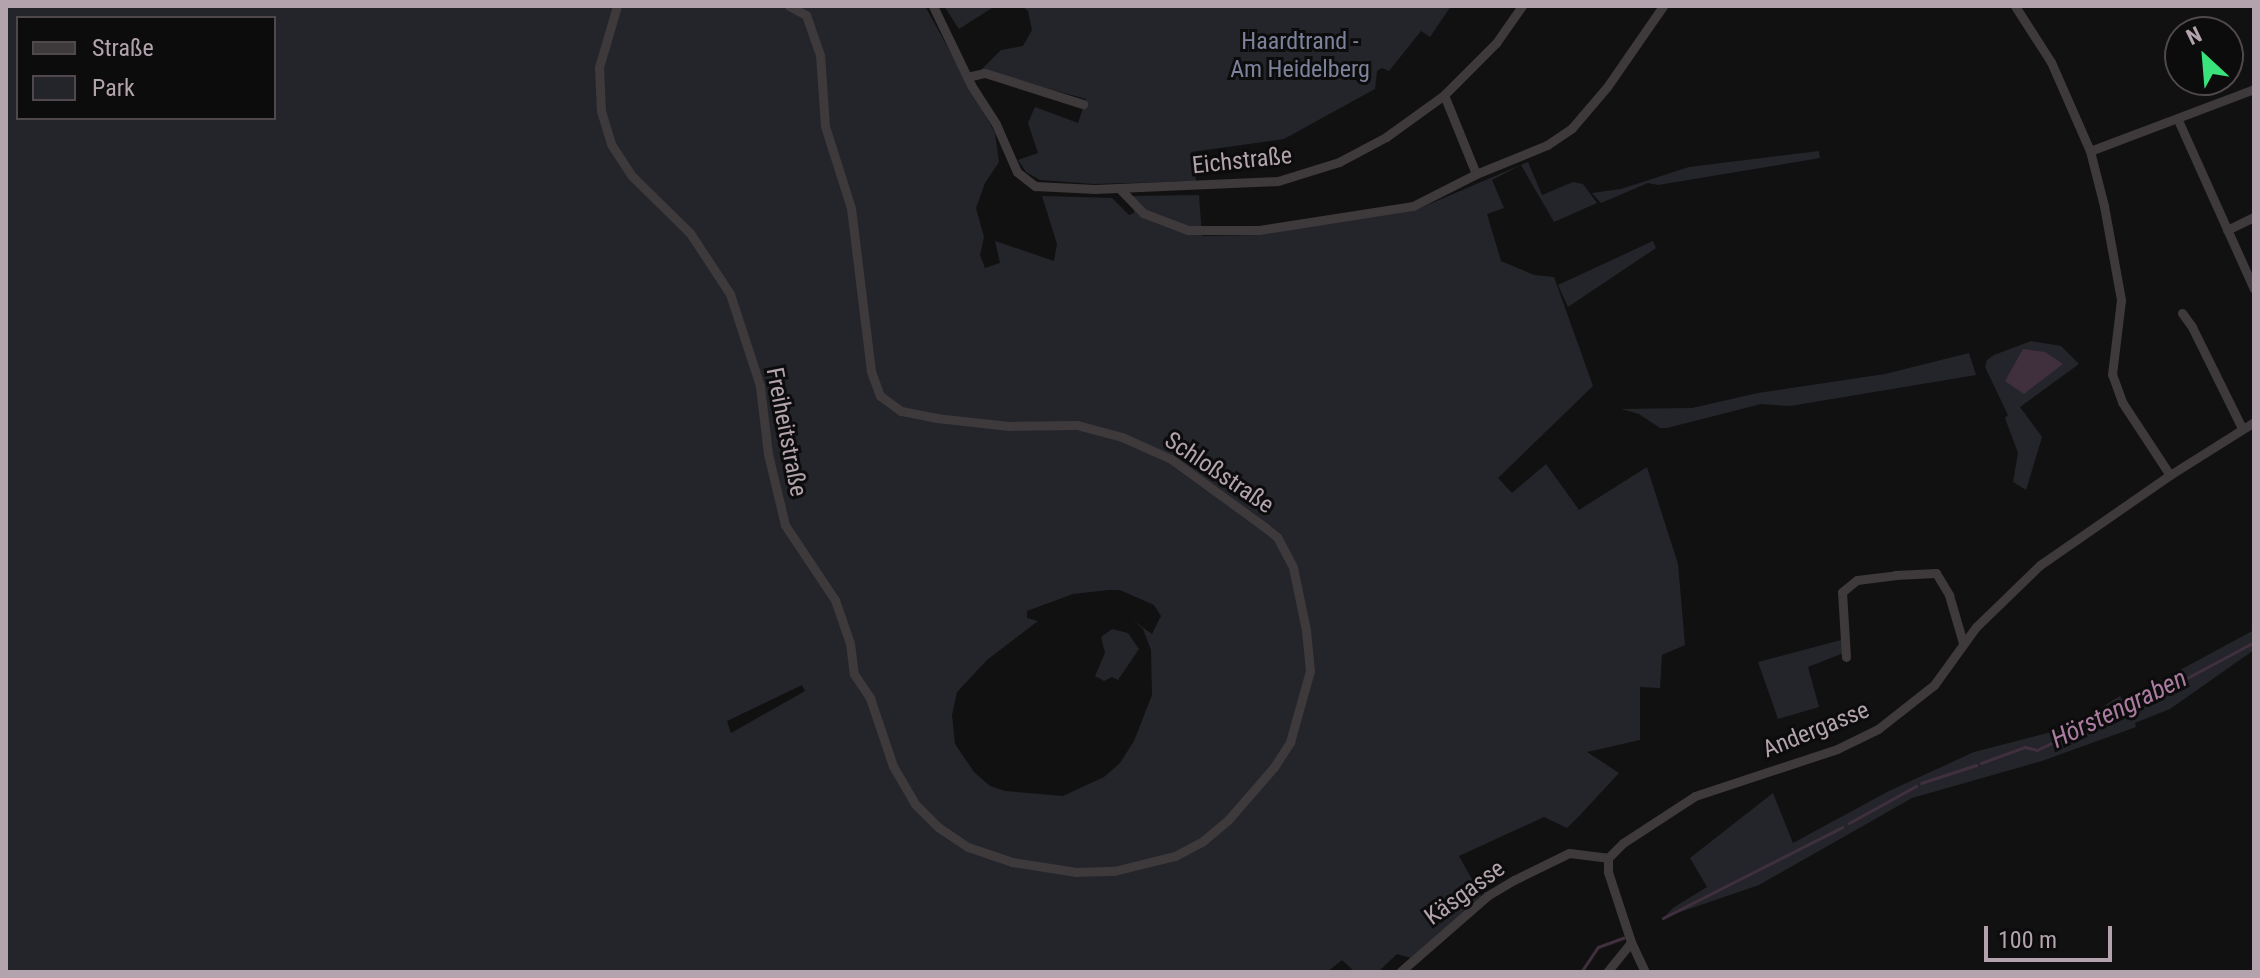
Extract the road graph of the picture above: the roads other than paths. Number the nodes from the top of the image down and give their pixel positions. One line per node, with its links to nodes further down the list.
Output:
1 (617, 6): 23 (street, Freiheitstraße)
2 (789, 6): 23 (street, Schloßstraße)
3 (933, 6): 7 (street)
4 (1522, 6): 9 (street, Eichstraße)
5 (1663, 6): 13 (street)
6 (2015, 6): 12 (street)
7 (967, 77): 10 (street); 14 (street)
8 (2254, 90): 11 (street)
9 (1444, 95): 13 (street); 14 (street, Eichstraße)
10 (1083, 104)
11 (2178, 120): 12 (street); 16 (street)
12 (2090, 151): 21 (street)
13 (1476, 174): 14 (street)
14 (1119, 188)
15 (2254, 217): 16 (street)
16 (2227, 230): 17 (street)
17 (2254, 289)
18 (2182, 313): 20 (street)
19 (2254, 422): 20 (street, Andergasse)
20 (2242, 428): 21 (street, Andergasse)
21 (2170, 475): 22 (street, Andergasse)
22 (1963, 643): 24 (street); 25 (street, Andergasse)
23 (851, 656)
24 (1846, 657)
25 (1608, 858): 26 (street); 27 (street, Käsgasse)
26 (1631, 942): 28 (street); 29 (street)
27 (1400, 972)
28 (1607, 972)
29 (1645, 972)

